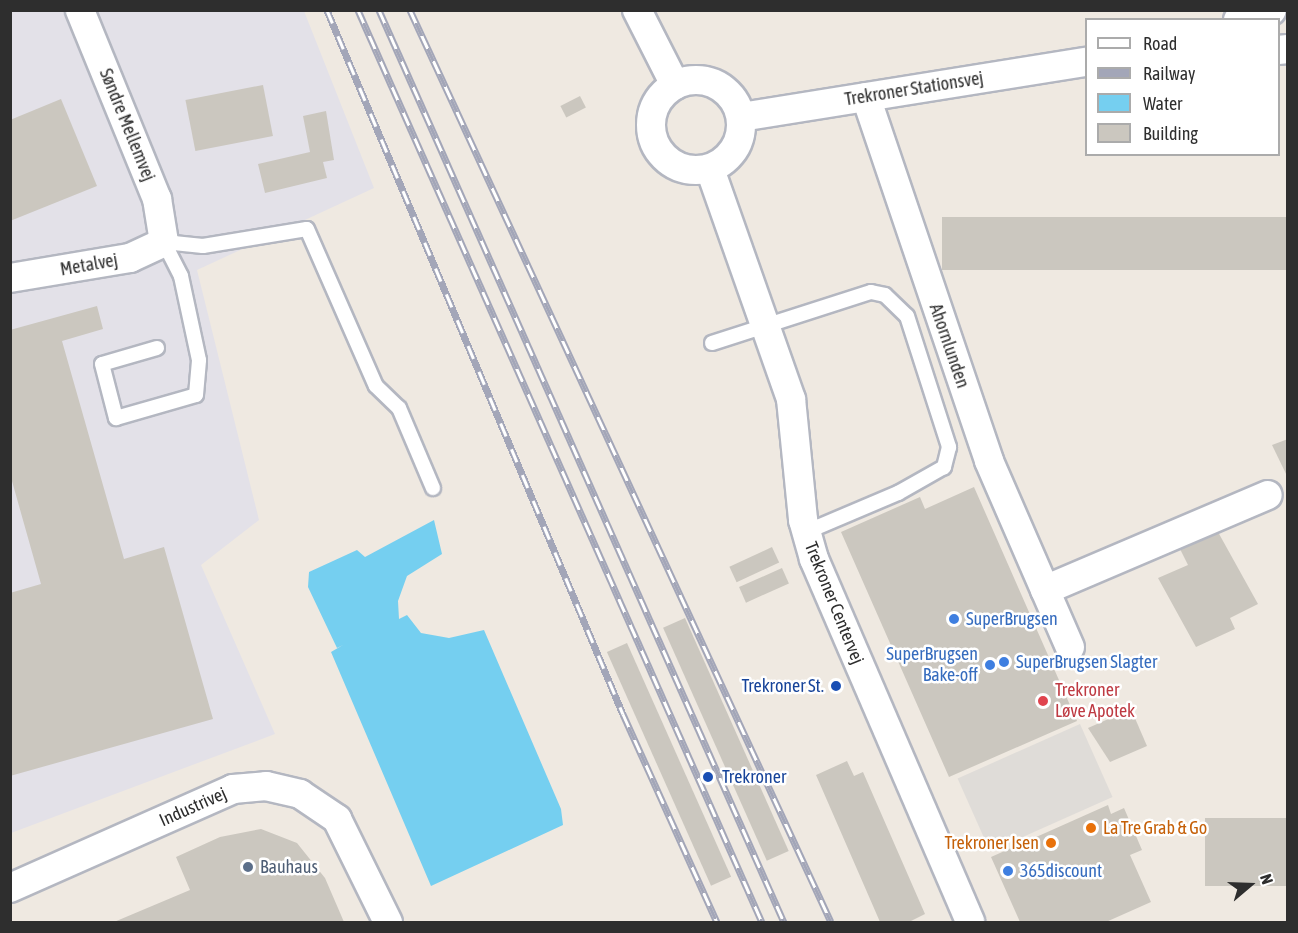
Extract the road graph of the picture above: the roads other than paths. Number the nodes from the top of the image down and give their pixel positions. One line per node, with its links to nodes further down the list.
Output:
1 (80, 10): 10 (street, Søndre Mellemvej)
2 (636, 10): 6 (street)
3 (1272, 10): 4 (street)
4 (1245, 18)
5 (1085, 62): 7 (street, Trekroner Stationsvej)
6 (675, 85): 8 (street); 9 (street)
7 (866, 97): 8 (street, Trekroner Stationsvej); 18 (street, Ahornlunden)
8 (741, 117): 9 (street)
9 (710, 169): 12 (street, Trekroner Centervej)
10 (164, 242): 11 (street, Metalvej); 14 (lane); 15 (lane)
11 (10, 278)
12 (766, 326): 13 (lane); 17 (street, Trekroner Centervej); 17 (lane)
13 (712, 343)
14 (157, 348)
15 (433, 488)
16 (1268, 495): 18 (street)
17 (806, 532): 22 (street, Trekroner Centervej)
18 (1045, 590): 19 (street, Ahornlunden)
19 (1070, 647)
20 (10, 888): 21 (street, Industrivej)
21 (388, 922)
22 (970, 922)

